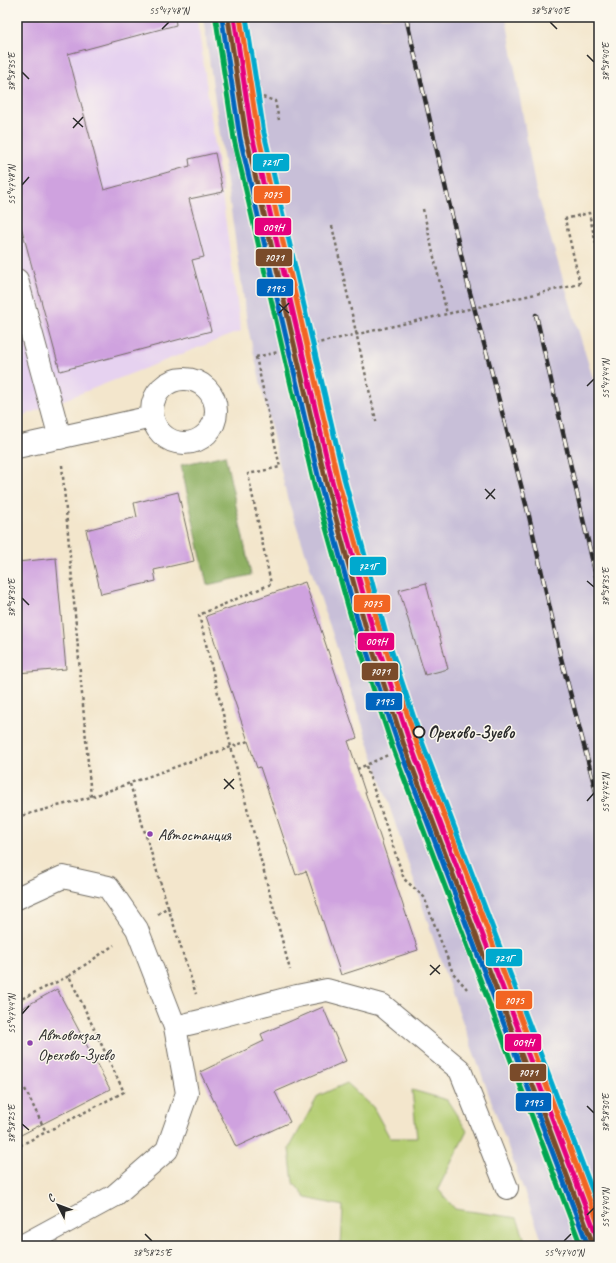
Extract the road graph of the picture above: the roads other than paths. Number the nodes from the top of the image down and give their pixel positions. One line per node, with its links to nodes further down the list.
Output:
1 (17, 280): 3 (street)
2 (152, 418): 3 (street)
3 (60, 438): 4 (street)
4 (17, 447)
5 (17, 898): 6 (street)
6 (175, 1027): 7 (street); 8 (street)
7 (507, 1188)
8 (22, 1246)

